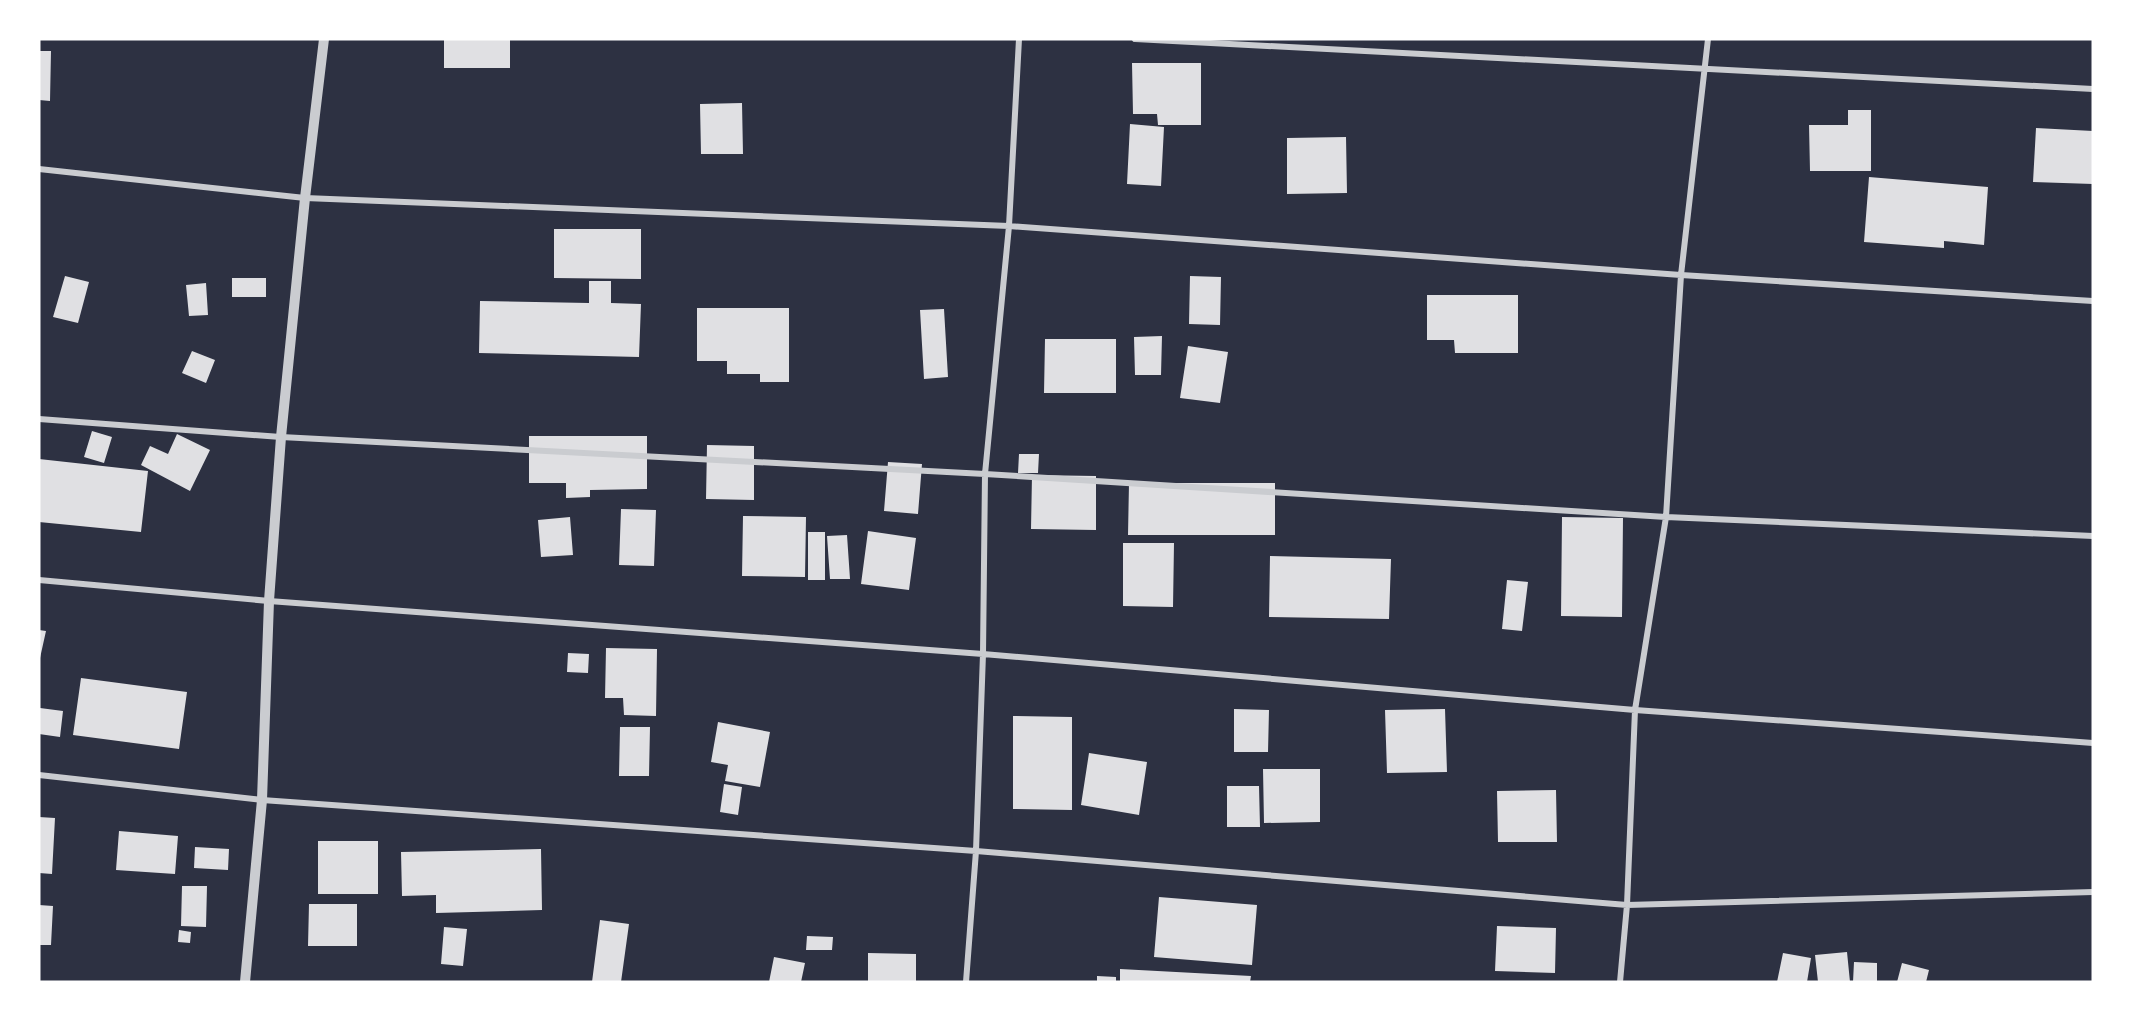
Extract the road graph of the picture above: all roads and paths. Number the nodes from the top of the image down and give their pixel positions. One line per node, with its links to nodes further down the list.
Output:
1 (324, 39): 8 (street)
2 (1019, 39): 9 (street)
3 (1135, 39): 5 (street)
4 (1708, 39): 5 (street)
5 (1706, 68): 6 (street); 10 (street)
6 (2093, 89)
7 (39, 169): 8 (street)
8 (305, 198): 9 (street); 13 (street)
9 (1009, 225): 10 (street); 14 (street)
10 (1681, 275): 11 (street); 15 (street)
11 (2093, 301)
12 (39, 419): 13 (street)
13 (281, 437): 14 (street); 18 (street)
14 (985, 474): 15 (street); 19 (street)
15 (1666, 517): 16 (street); 20 (street)
16 (2093, 537)
17 (39, 580): 18 (street)
18 (269, 601): 19 (street); 23 (street)
19 (983, 654): 20 (street); 24 (street)
20 (1635, 710): 21 (street); 26 (street)
21 (2093, 743)
22 (39, 775): 23 (street)
23 (262, 800): 24 (street); 27 (street)
24 (976, 851): 26 (street); 28 (street)
25 (2093, 892): 26 (street)
26 (1627, 905): 29 (street)
27 (245, 982)
28 (966, 982)
29 (1620, 982)

